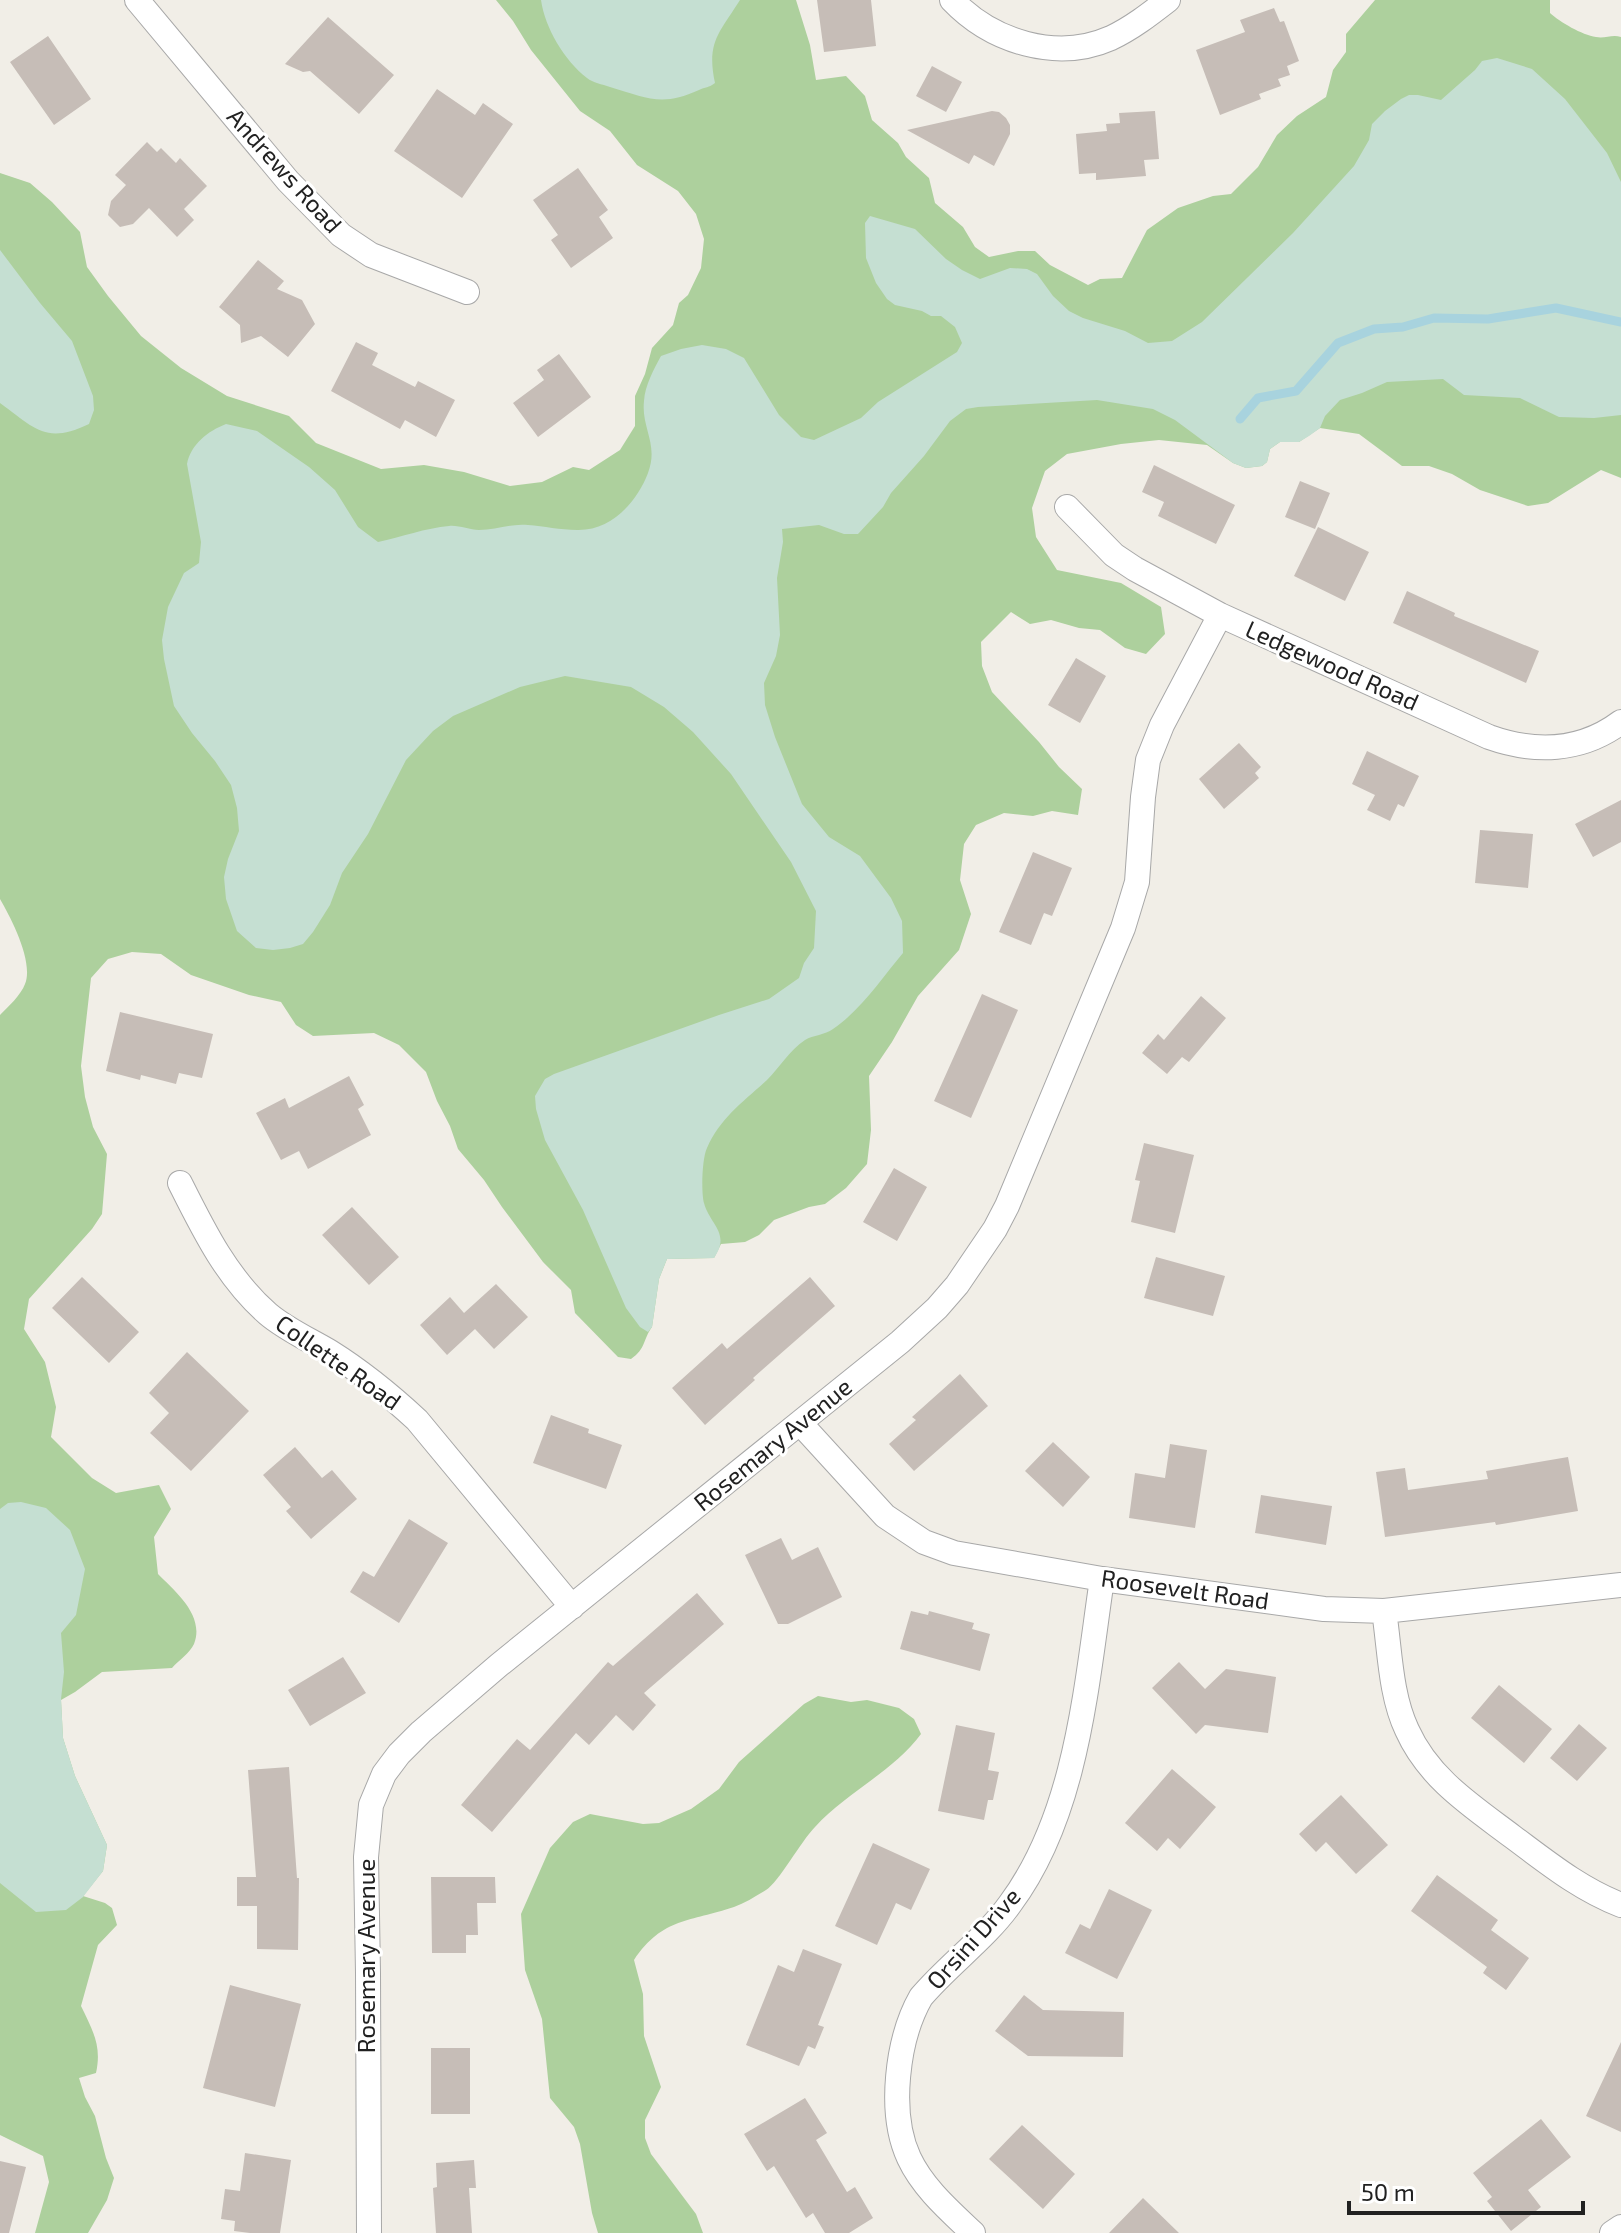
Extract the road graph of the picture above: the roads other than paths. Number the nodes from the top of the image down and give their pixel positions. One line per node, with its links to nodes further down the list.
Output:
1 (137, 0): 4 (street, Andrews Road)
2 (952, 0): 3 (street)
3 (1168, 0)
4 (467, 292)
5 (1067, 507): 6 (street, Ledgewood Road)
6 (1220, 615): 7 (street, Ledgewood Road); 9 (street, Rosemary Avenue)
7 (1621, 722)
8 (180, 1183): 12 (street, Collette Road)
9 (800, 1423): 10 (street, Roosevelt Road); 12 (street, Rosemary Avenue)
10 (1102, 1579): 13 (street, Roosevelt Road); 17 (street, Orsini Drive)
11 (1621, 1585): 13 (street, Roosevelt Road)
12 (572, 1607): 16 (street, Rosemary Avenue)
13 (1384, 1611): 14 (street)
14 (1621, 1905)
15 (1621, 2227): 18 (street)
16 (369, 2233)
17 (973, 2233)
18 (1612, 2233)

